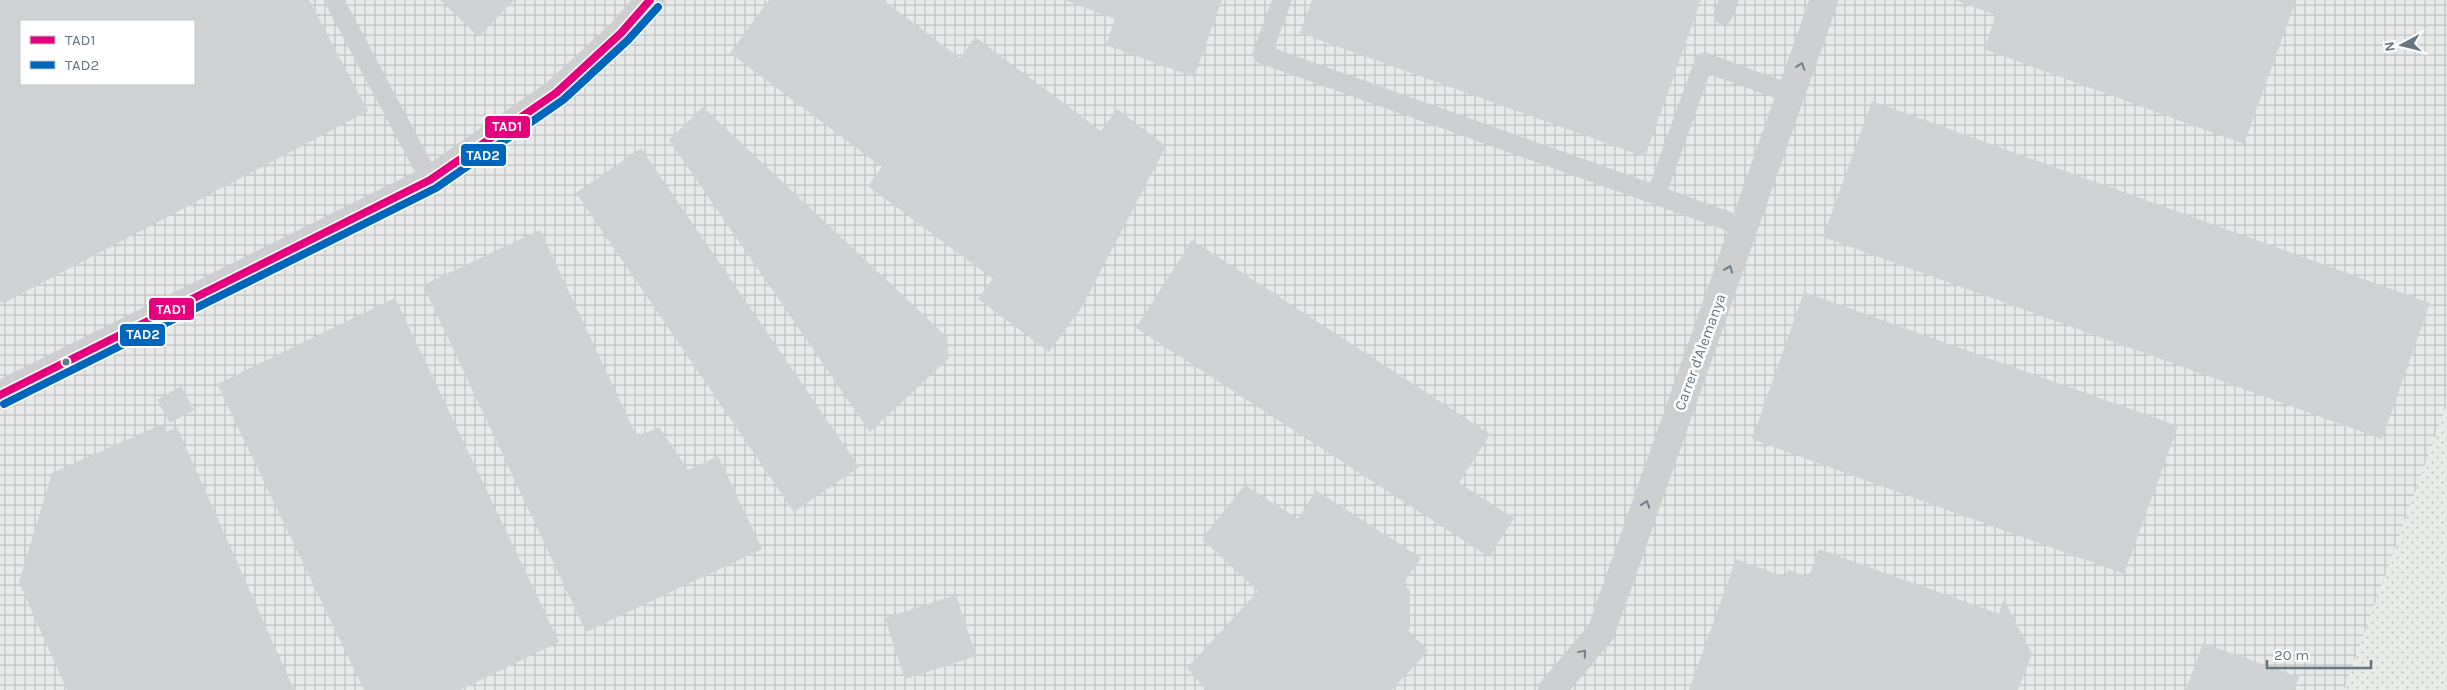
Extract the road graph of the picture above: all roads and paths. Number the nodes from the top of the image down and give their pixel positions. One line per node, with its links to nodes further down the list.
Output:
1 (334, 0): 6 (lane)
2 (650, 0): 6 (street)
3 (1282, 0): 7 (lane)
4 (1824, 0): 5 (street, Carrer d'Alemanya, one-way to 4)
5 (1791, 94): 7 (lane); 8 (street, Carrer d'Alemanya)
6 (430, 180): 9 (street)
7 (1656, 195): 8 (lane)
8 (1744, 227): 10 (street, Carrer d'Alemanya, one-way to 8)
9 (0, 395)
10 (1552, 690)

